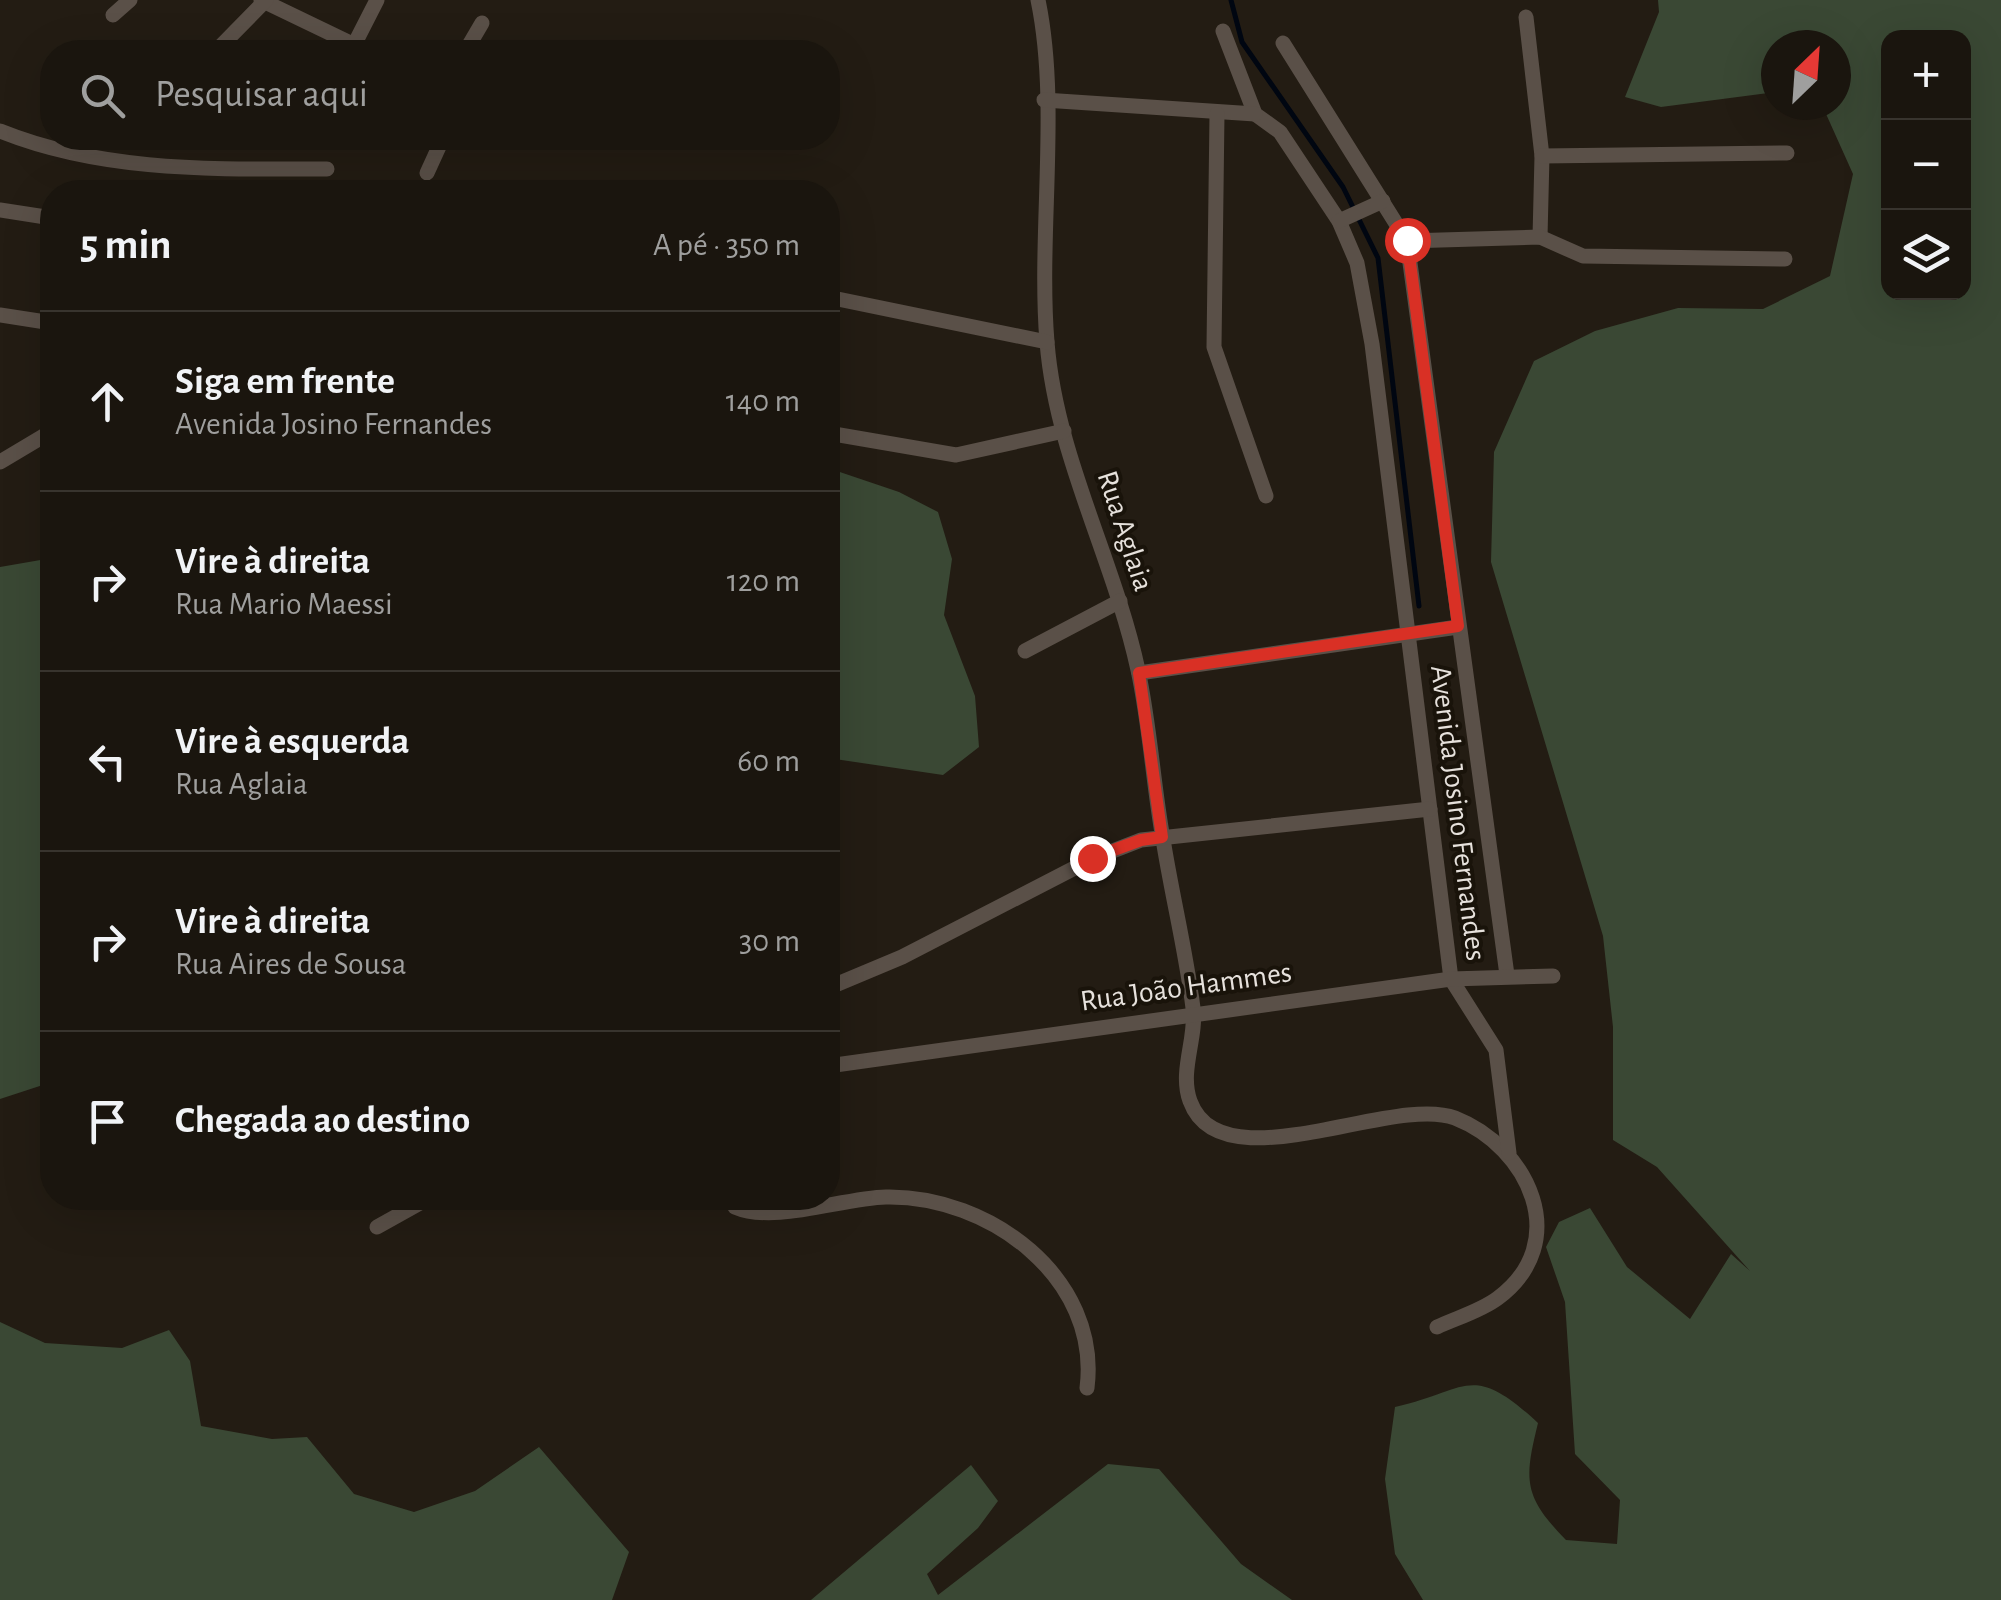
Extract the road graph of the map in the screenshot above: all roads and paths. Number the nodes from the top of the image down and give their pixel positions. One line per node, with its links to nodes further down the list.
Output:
1 (130, 0): 5 (street)
2 (376, 0): 11 (street)
3 (1038, 0): 14 (street, Rua Aglaia)
4 (264, 1): 9 (street); 10 (street)
5 (113, 15)
6 (1526, 16): 22 (street)
7 (482, 23): 12 (street)
8 (1223, 31): 16 (street, Avenida Josino Fernandes)
9 (227, 40)
10 (344, 40)
11 (365, 40)
12 (472, 40)
13 (1282, 44): 25 (street, Avenida Josino Fernandes)
14 (1044, 100): 15 (street); 35 (street, Rua Aglaia)
15 (1217, 114): 16 (street); 40 (street)
16 (1256, 114): 28 (street, Avenida Josino Fernandes)
17 (0, 131): 18 (street)
18 (40, 142)
19 (67, 150): 23 (street)
20 (438, 150): 24 (street)
21 (1787, 153): 22 (street)
22 (1542, 156): 29 (street)
23 (327, 169)
24 (427, 172)
25 (1384, 201): 28 (street); 30 (street, Avenida Josino Fernandes)
26 (0, 210): 27 (street)
27 (40, 216)
28 (1349, 216): 43 (street, Avenida Josino Fernandes)
29 (1540, 237): 30 (street); 31 (street)
30 (1407, 240): 42 (street, Avenida Josino Fernandes)
31 (1785, 258)
32 (840, 299): 35 (street)
33 (0, 315): 34 (street)
34 (40, 320)
35 (1047, 342): 36 (street, Rua Aglaia)
36 (1064, 431): 37 (street); 41 (street, Rua Aglaia)
37 (840, 435)
38 (40, 438): 39 (street)
39 (0, 462)
40 (1266, 496)
41 (1120, 601): 44 (street); 45 (street, Rua Aglaia)
42 (1458, 626): 43 (street); 48 (street, Avenida Josino Fernandes)
43 (1408, 631): 45 (street); 46 (street, Avenida Josino Fernandes)
44 (1025, 651)
45 (1139, 673): 47 (street, Rua Aglaia)
46 (1430, 808): 47 (street); 50 (street, Avenida Josino Fernandes)
47 (1162, 837): 51 (street); 52 (street, Rua Aglaia)
48 (1507, 975): 49 (street, Rua João Hammes); 50 (street, Rua João Hammes)
49 (1553, 976)
50 (1451, 979): 52 (street, Rua João Hammes); 54 (street, Avenida Josino Fernandes)
51 (840, 983)
52 (1194, 1014): 53 (street, Rua João Hammes); 54 (street, Rua Aglaia)
53 (840, 1064)
54 (1509, 1152): 60 (street)
55 (840, 1203): 61 (street)
56 (408, 1210): 59 (street)
57 (753, 1210): 58 (street)
58 (779, 1210)
59 (377, 1228)
60 (1436, 1327)
61 (1087, 1388)

